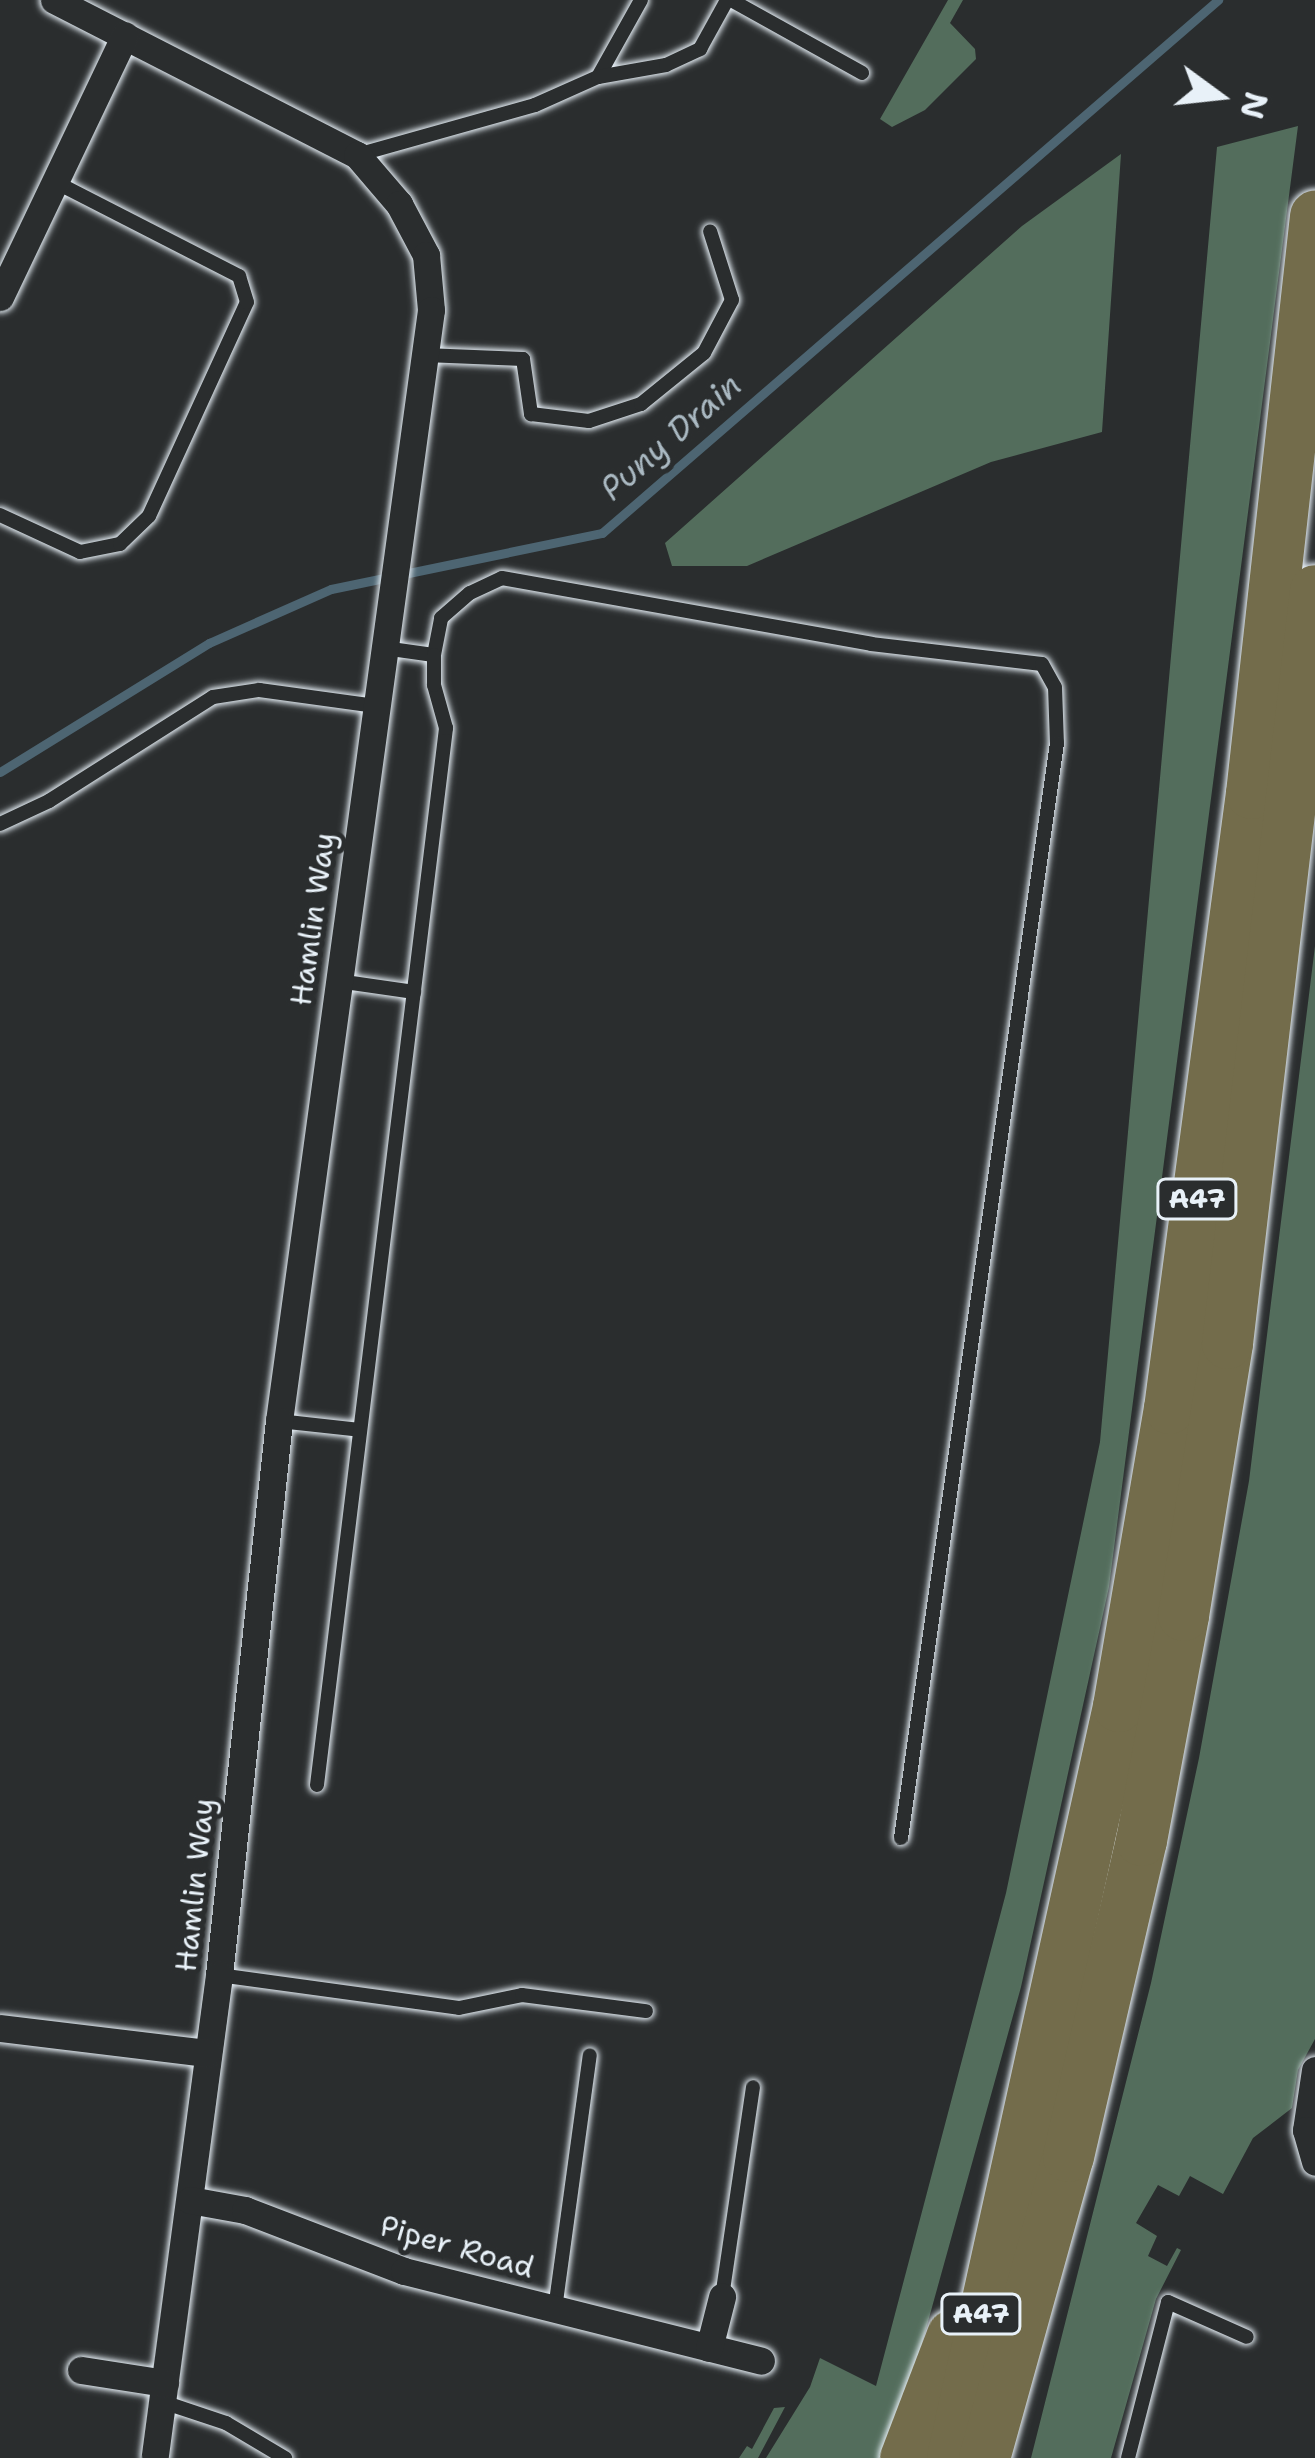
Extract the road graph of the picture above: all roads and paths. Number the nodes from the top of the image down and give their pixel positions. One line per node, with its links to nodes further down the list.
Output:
1 (54, 0): 4 (street, Hamlin Way)
2 (641, 0): 6 (lane)
3 (729, 0): 5 (lane); 6 (lane)
4 (125, 35): 7 (street, Hamlin Way); 8 (street)
5 (862, 73)
6 (598, 77): 7 (lane)
7 (357, 155): 12 (street, Hamlin Way)
8 (55, 182): 11 (street); 13 (lane)
9 (1315, 216): 33 (highway, A47)
10 (710, 231): 12 (lane)
11 (0, 296)
12 (425, 355): 15 (street, Hamlin Way)
13 (0, 514)
14 (1315, 590): 36 (highway, A47)
15 (384, 648): 16 (lane); 17 (street, Hamlin Way)
16 (434, 655): 20 (lane); 24 (lane)
17 (376, 706): 18 (lane); 19 (street, Hamlin Way)
18 (0, 824)
19 (338, 981): 20 (lane); 21 (street, Hamlin Way)
20 (414, 992): 22 (lane)
21 (279, 1420): 22 (lane); 25 (street, Hamlin Way)
22 (360, 1430): 23 (lane)
23 (317, 1785)
24 (901, 1838)
25 (219, 1976): 26 (lane); 28 (street, Hamlin Way)
26 (646, 2011)
27 (0, 2028): 28 (street)
28 (208, 2053): 34 (street, Hamlin Way)
29 (590, 2055): 37 (lane)
30 (1315, 2070): 32 (street)
31 (753, 2087): 35 (lane)
32 (1315, 2162)
33 (1013, 2172): 45 (highway); 46 (highway, A47)
34 (190, 2200): 37 (street, Piper Road); 42 (street, Hamlin Way)
35 (722, 2297): 39 (street)
36 (1027, 2302): 46 (highway, A47); 47 (highway)
37 (555, 2309): 39 (street, Piper Road)
38 (1247, 2337): 48 (lane)
39 (709, 2348): 40 (street, Piper Road)
40 (760, 2361)
41 (81, 2370): 42 (street)
42 (164, 2393): 43 (street, Hamlin Way); 44 (lane)
43 (155, 2456)
44 (285, 2458)
45 (905, 2458)
46 (954, 2458)
47 (984, 2458)
48 (1128, 2458)

